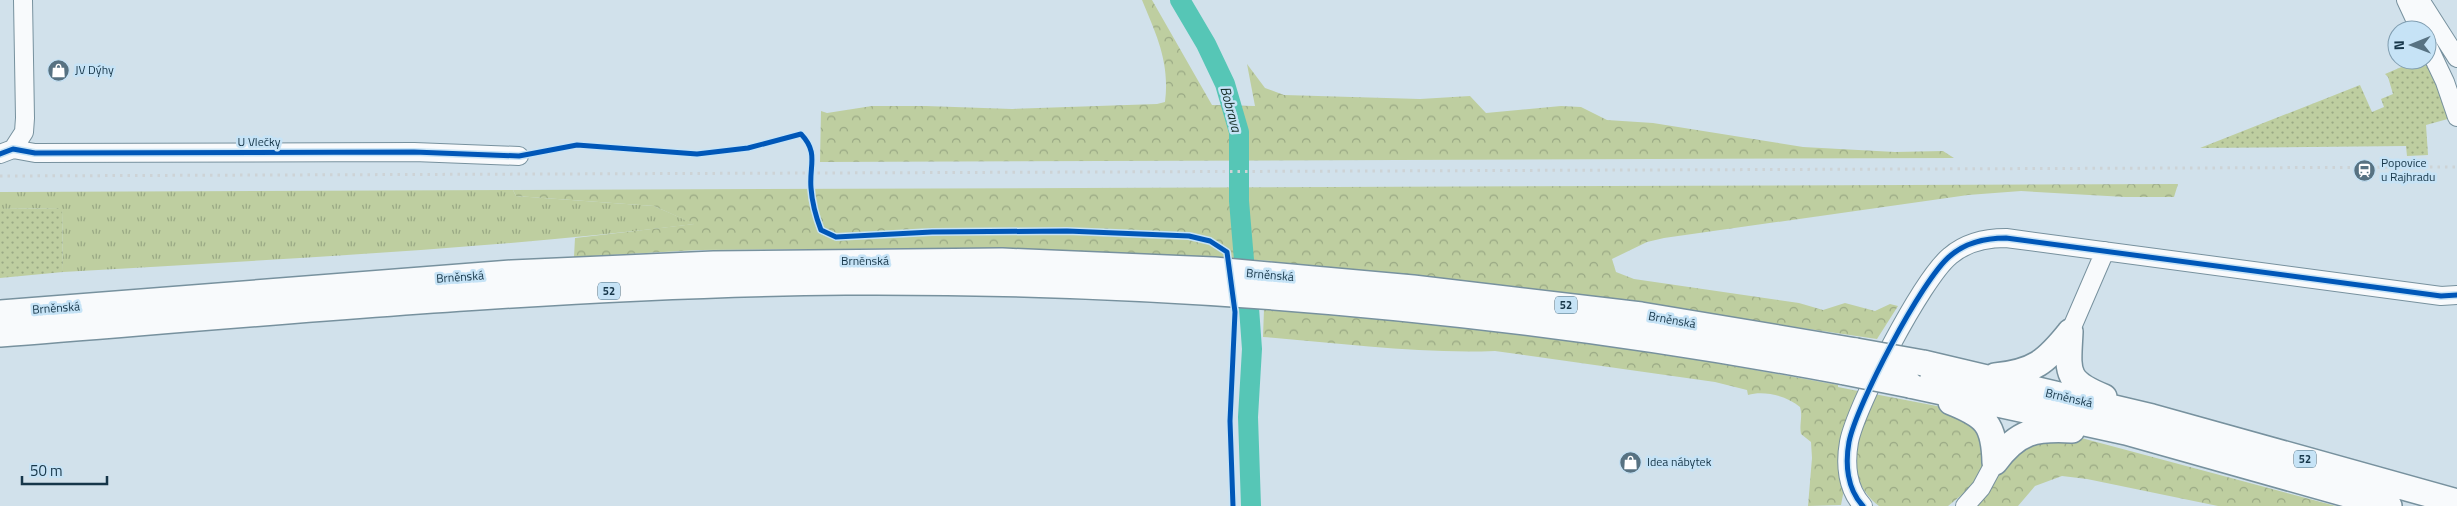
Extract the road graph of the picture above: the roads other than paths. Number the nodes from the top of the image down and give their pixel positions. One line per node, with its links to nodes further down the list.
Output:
1 (23, 0): 8 (street, U Vlečky)
2 (2406, 0): 4 (street)
3 (2420, 0): 5 (street)
4 (2415, 20)
5 (2457, 58)
6 (2437, 65): 7 (street)
7 (2457, 117)
8 (6, 152): 9 (street, U Vlečky)
9 (519, 156)
10 (2105, 251): 12 (street); 14 (street); 23 (street)
11 (1216, 282): 13 (highway, Brněnská / 52); 15 (highway, Brněnská / 52); 16 (highway, Brněnská / 52)
12 (2457, 295)
13 (0, 313)
14 (2070, 332): 17 (highway); 19 (highway)
15 (0, 334)
16 (1850, 362): 17 (highway, Brněnská / 52, bridge); 18 (highway, Brněnská / 52, bridge)
17 (1983, 377): 19 (highway, Brněnská / 52)
18 (1910, 384): 20 (highway, Brněnská / 52); 21 (highway)
19 (2152, 418): 22 (highway, Brněnská / 52)
20 (2126, 432): 21 (highway); 25 (highway, Brněnská / 52)
21 (1995, 462): 24 (street)
22 (2457, 502)
23 (1856, 504)
24 (1966, 506)
25 (2389, 506)

